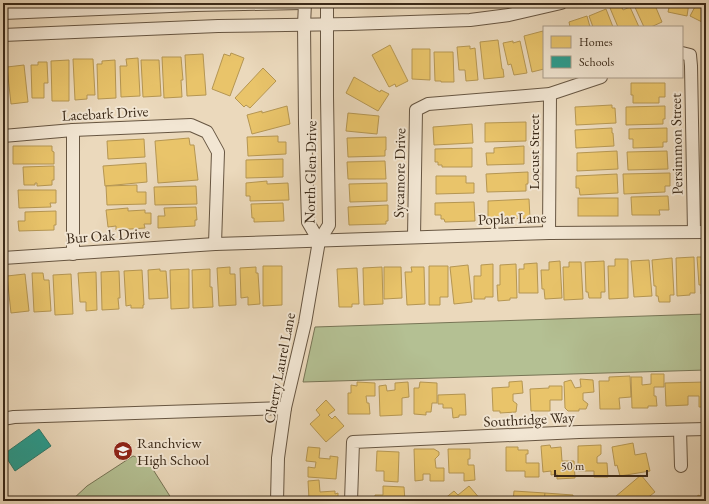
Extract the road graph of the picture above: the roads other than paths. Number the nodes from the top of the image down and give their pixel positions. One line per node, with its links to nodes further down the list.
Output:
1 (302, 3): 5 (street)
2 (305, 3): 8 (street, North Glen Drive)
3 (327, 3): 7 (street, North Glen Drive)
4 (561, 3): 7 (street)
5 (56, 7): 6 (street)
6 (3, 13)
7 (327, 24): 8 (street); 18 (street, North Glen Drive)
8 (304, 25): 9 (street); 18 (street, North Glen Drive)
9 (3, 34)
10 (686, 54): 15 (street, Persimmon Street)
11 (598, 78): 12 (street)
12 (550, 94): 16 (street, Locust Street); 17 (street, Sycamore Drive)
13 (73, 130): 14 (street, Lacebark Drive); 19 (street, Lacebark Drive); 20 (street)
14 (3, 136)
15 (700, 232): 16 (street, Poplar Lane)
16 (549, 233): 17 (street, Poplar Lane)
17 (414, 237): 18 (street, Poplar Lane)
18 (319, 241): 19 (street, Bur Oak Drive); 22 (street, Cherry Laurel Lane)
19 (215, 244): 20 (street, Bur Oak Drive)
20 (73, 254): 21 (street, Bur Oak Drive)
21 (3, 258)
22 (285, 408): 23 (street); 27 (street, Cherry Laurel Lane)
23 (3, 419)
24 (706, 429): 25 (street, Southridge Way)
25 (680, 430): 26 (street); 28 (street, Southridge Way)
26 (681, 466)
27 (277, 501)
28 (351, 501)

